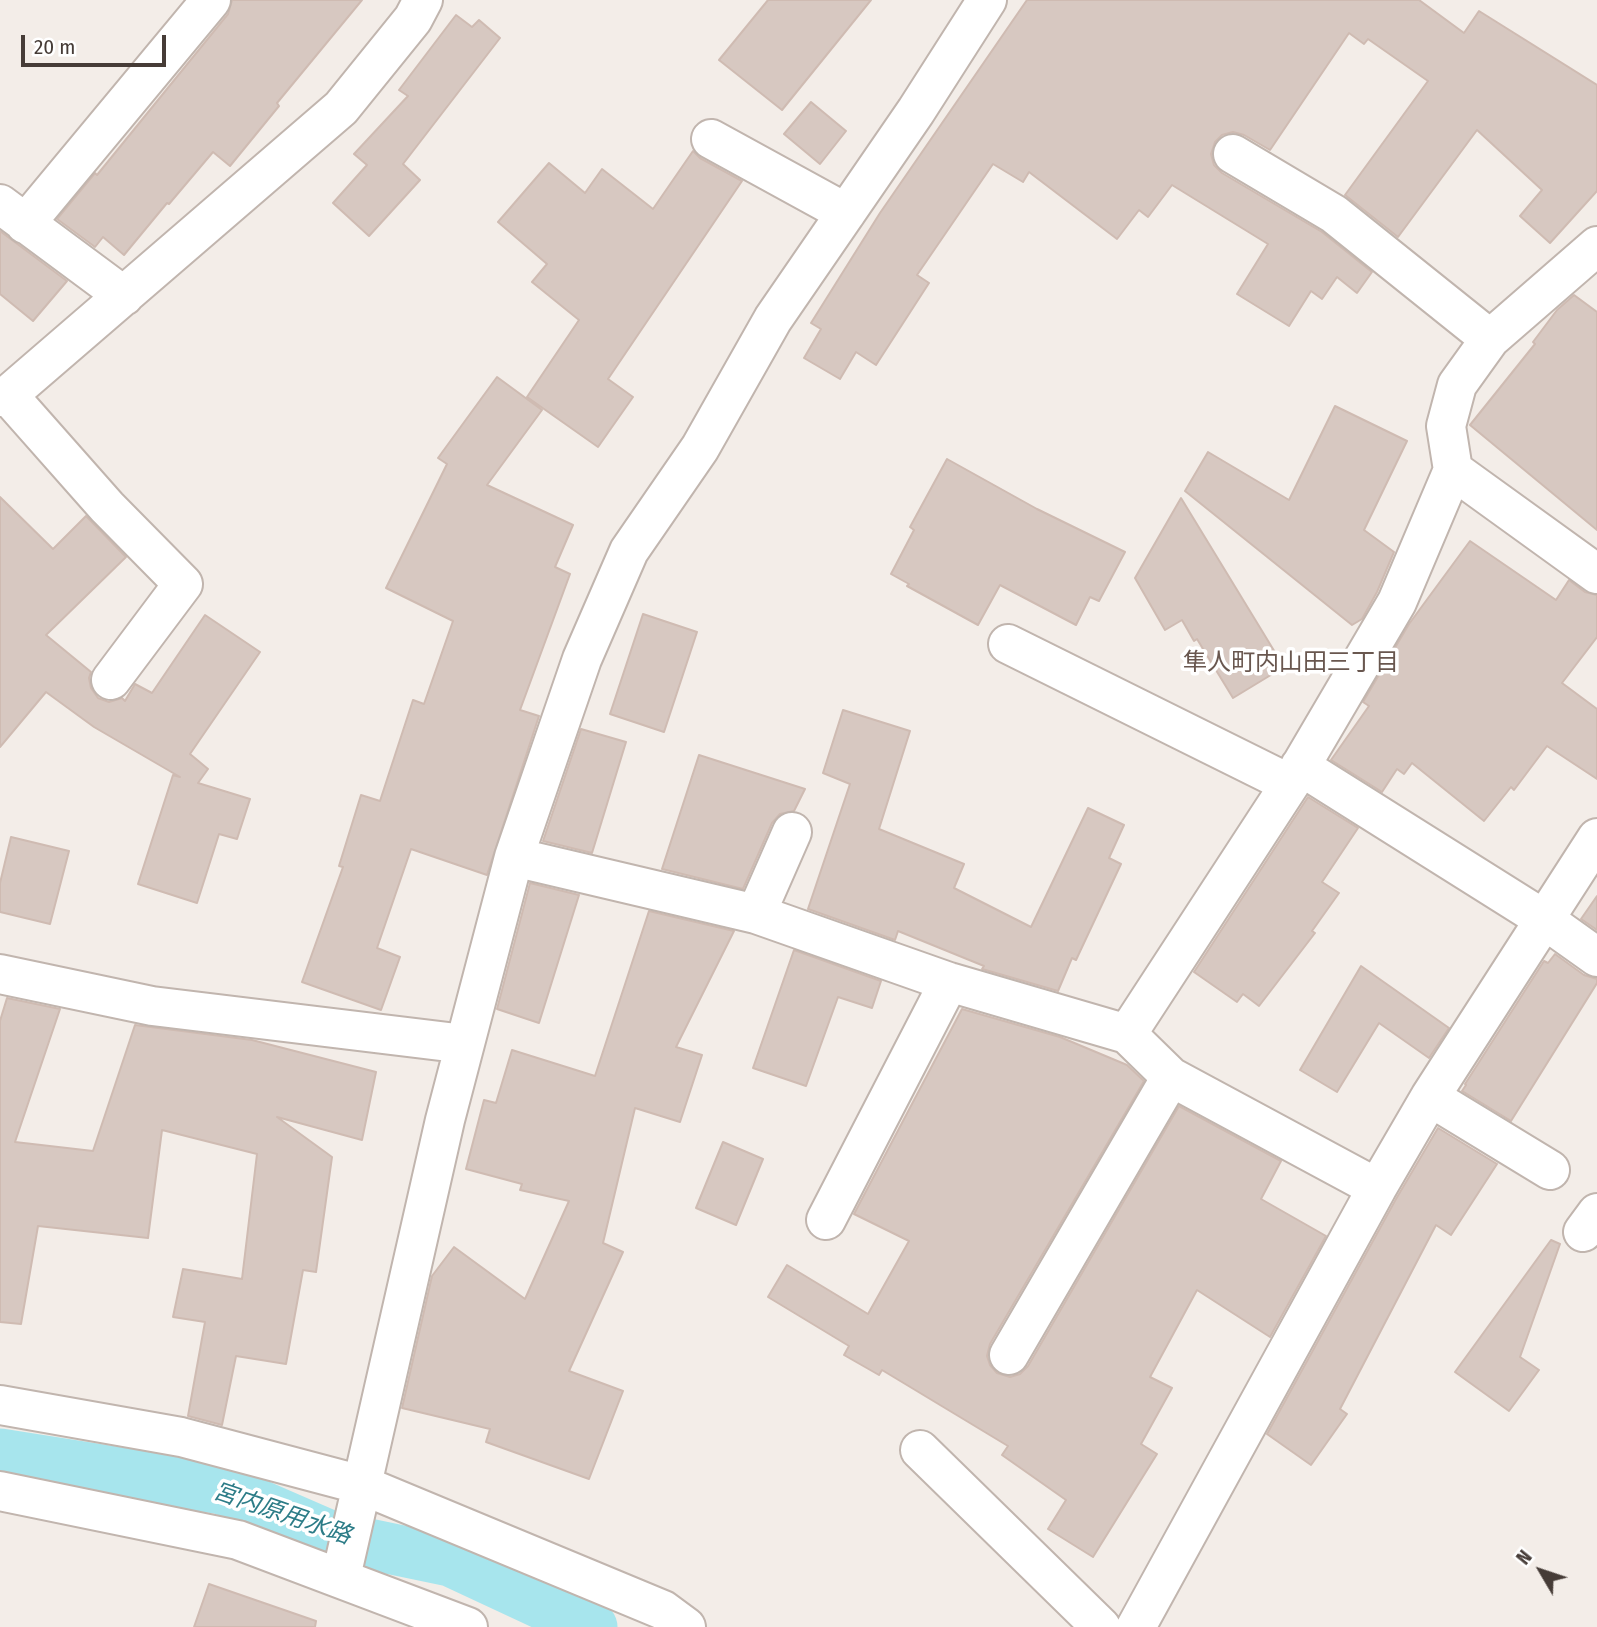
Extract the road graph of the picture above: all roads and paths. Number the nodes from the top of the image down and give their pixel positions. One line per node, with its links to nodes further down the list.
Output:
1 (211, 0): 6 (street)
2 (987, 0): 7 (street)
3 (407, 6): 9 (street)
4 (711, 139): 7 (street)
5 (1233, 154): 10 (street)
6 (6, 209): 9 (street)
7 (846, 213): 19 (street)
8 (1597, 246): 10 (street)
9 (124, 296): 11 (street)
10 (1490, 339): 12 (street)
11 (4, 396): 15 (street)
12 (1453, 470): 13 (street); 16 (street)
13 (1597, 574)
14 (1008, 644): 16 (street)
15 (111, 680)
16 (1295, 775): 21 (street); 25 (street)
17 (792, 832): 20 (street)
18 (1597, 838): 21 (street)
19 (514, 857): 20 (street); 26 (street)
20 (756, 914): 24 (street)
21 (1545, 919): 22 (street); 28 (street)
22 (1597, 957)
23 (0, 974): 26 (street)
24 (949, 982): 25 (street); 31 (street)
25 (1127, 1034): 27 (street)
26 (465, 1044): 35 (street)
27 (1171, 1077): 30 (street); 32 (street)
28 (1430, 1097): 29 (street); 30 (street)
29 (1550, 1170)
30 (1377, 1188): 41 (street)
31 (826, 1220)
32 (1009, 1355)
33 (0, 1405): 35 (street)
34 (920, 1450): 40 (street)
35 (362, 1487): 37 (street); 39 (street)
36 (0, 1491): 37 (street)
37 (341, 1575): 38 (street)
38 (468, 1627)
39 (687, 1627)
40 (1101, 1627)
41 (1136, 1627)

